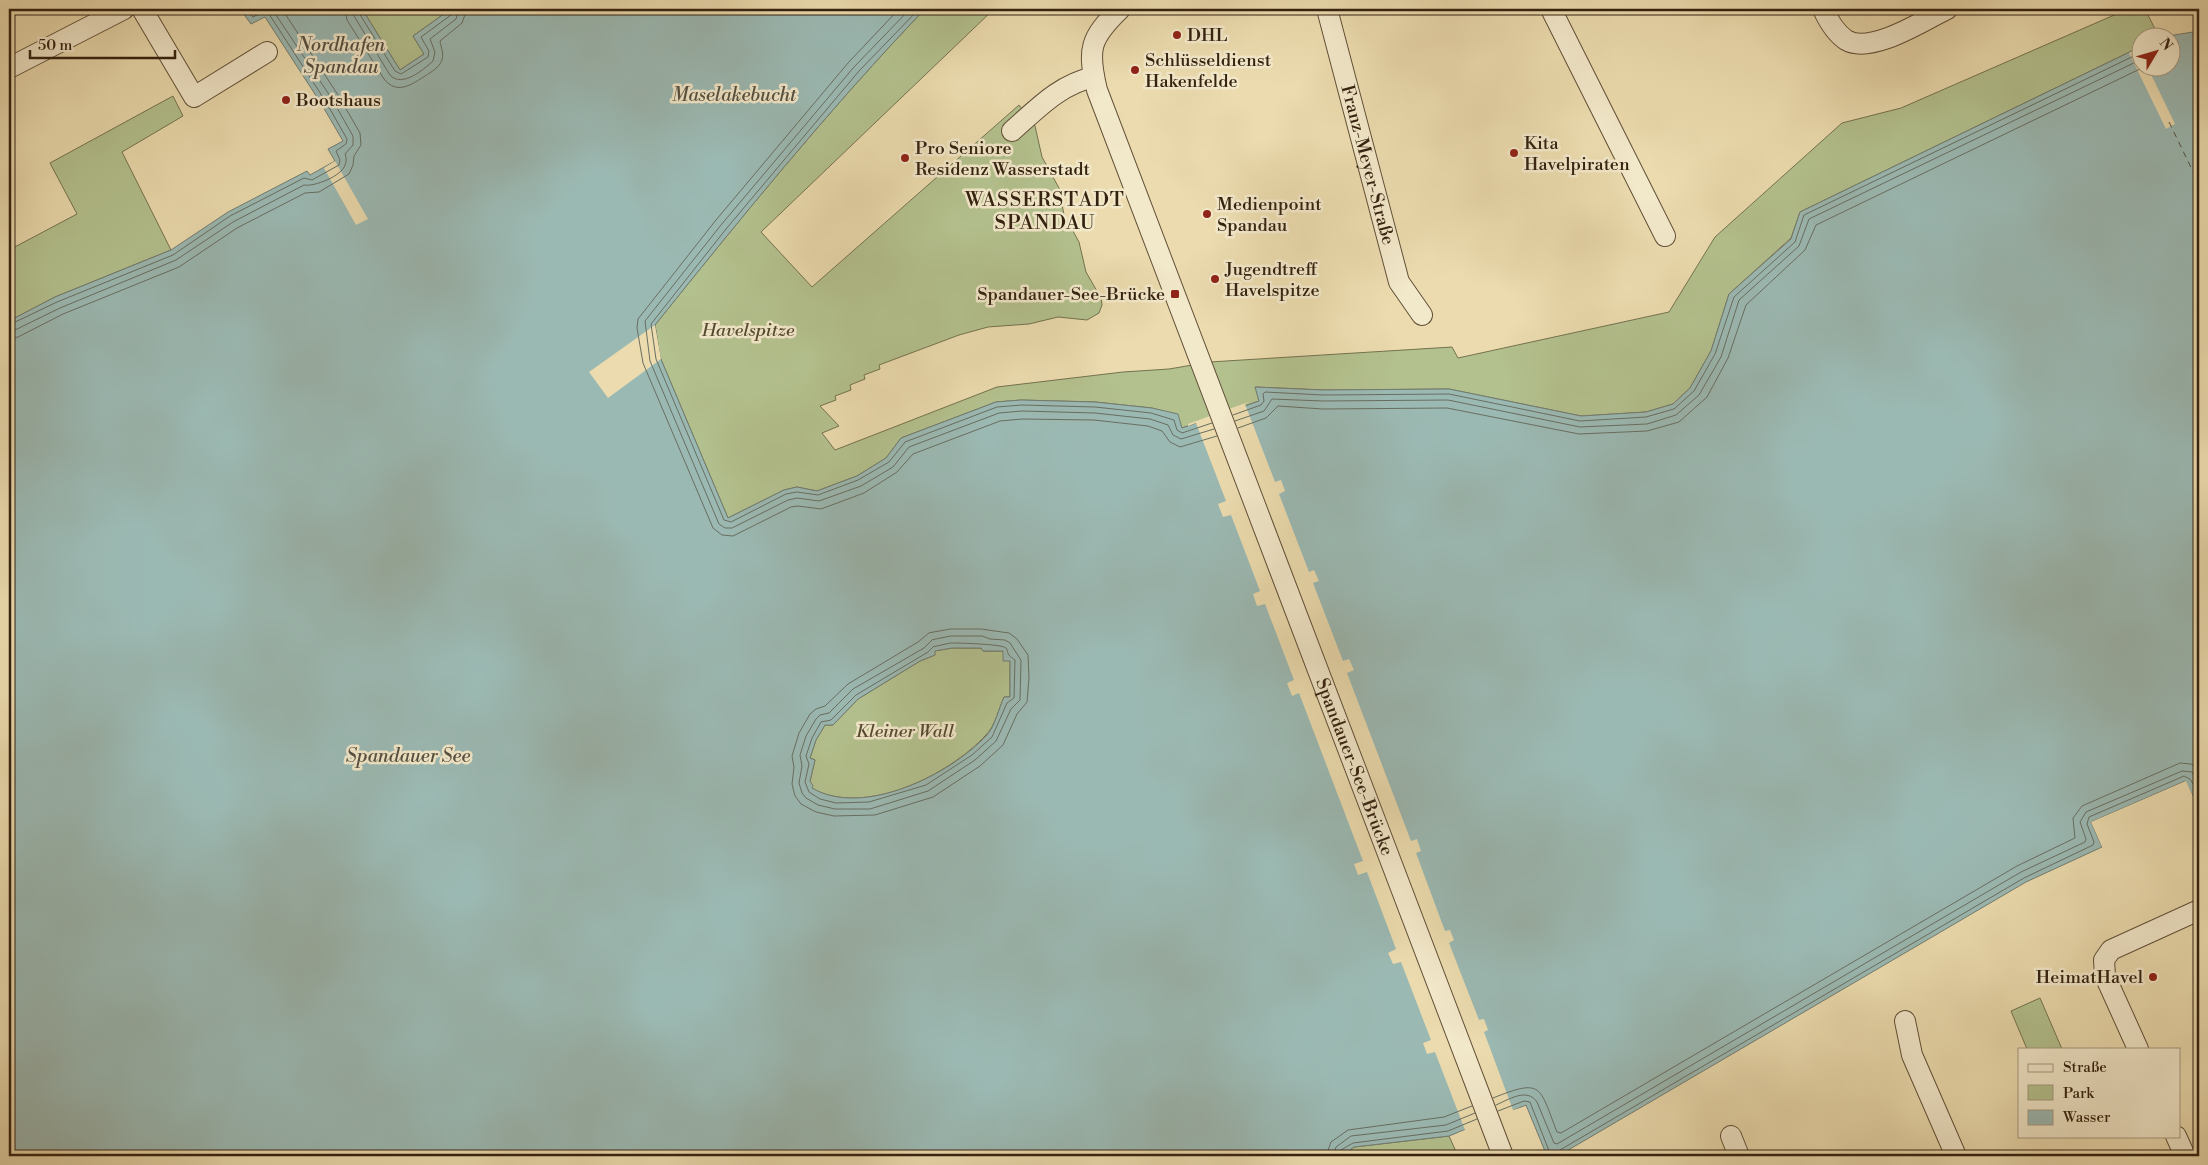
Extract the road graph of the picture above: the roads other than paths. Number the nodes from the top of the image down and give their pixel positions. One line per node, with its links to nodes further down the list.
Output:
1 (124, 9): 9 (street)
2 (142, 9): 8 (street)
3 (1120, 9): 10 (street, Spandauer-See-Brücke)
4 (1327, 9): 13 (street, Franz-Meyer-Straße)
5 (1552, 9): 12 (street)
6 (1823, 9): 7 (street)
7 (1948, 9)
8 (267, 52)
9 (9, 68)
10 (1094, 77): 11 (street); 19 (street, Spandauer-See-Brücke)
11 (1012, 131)
12 (1666, 236)
13 (1422, 314)
14 (2199, 910): 16 (street)
15 (1905, 1020): 21 (street)
16 (2138, 1048)
17 (1731, 1136): 20 (street)
18 (2177, 1138): 22 (street)
19 (1503, 1156)
20 (1739, 1156)
21 (1956, 1156)
22 (2185, 1156)

